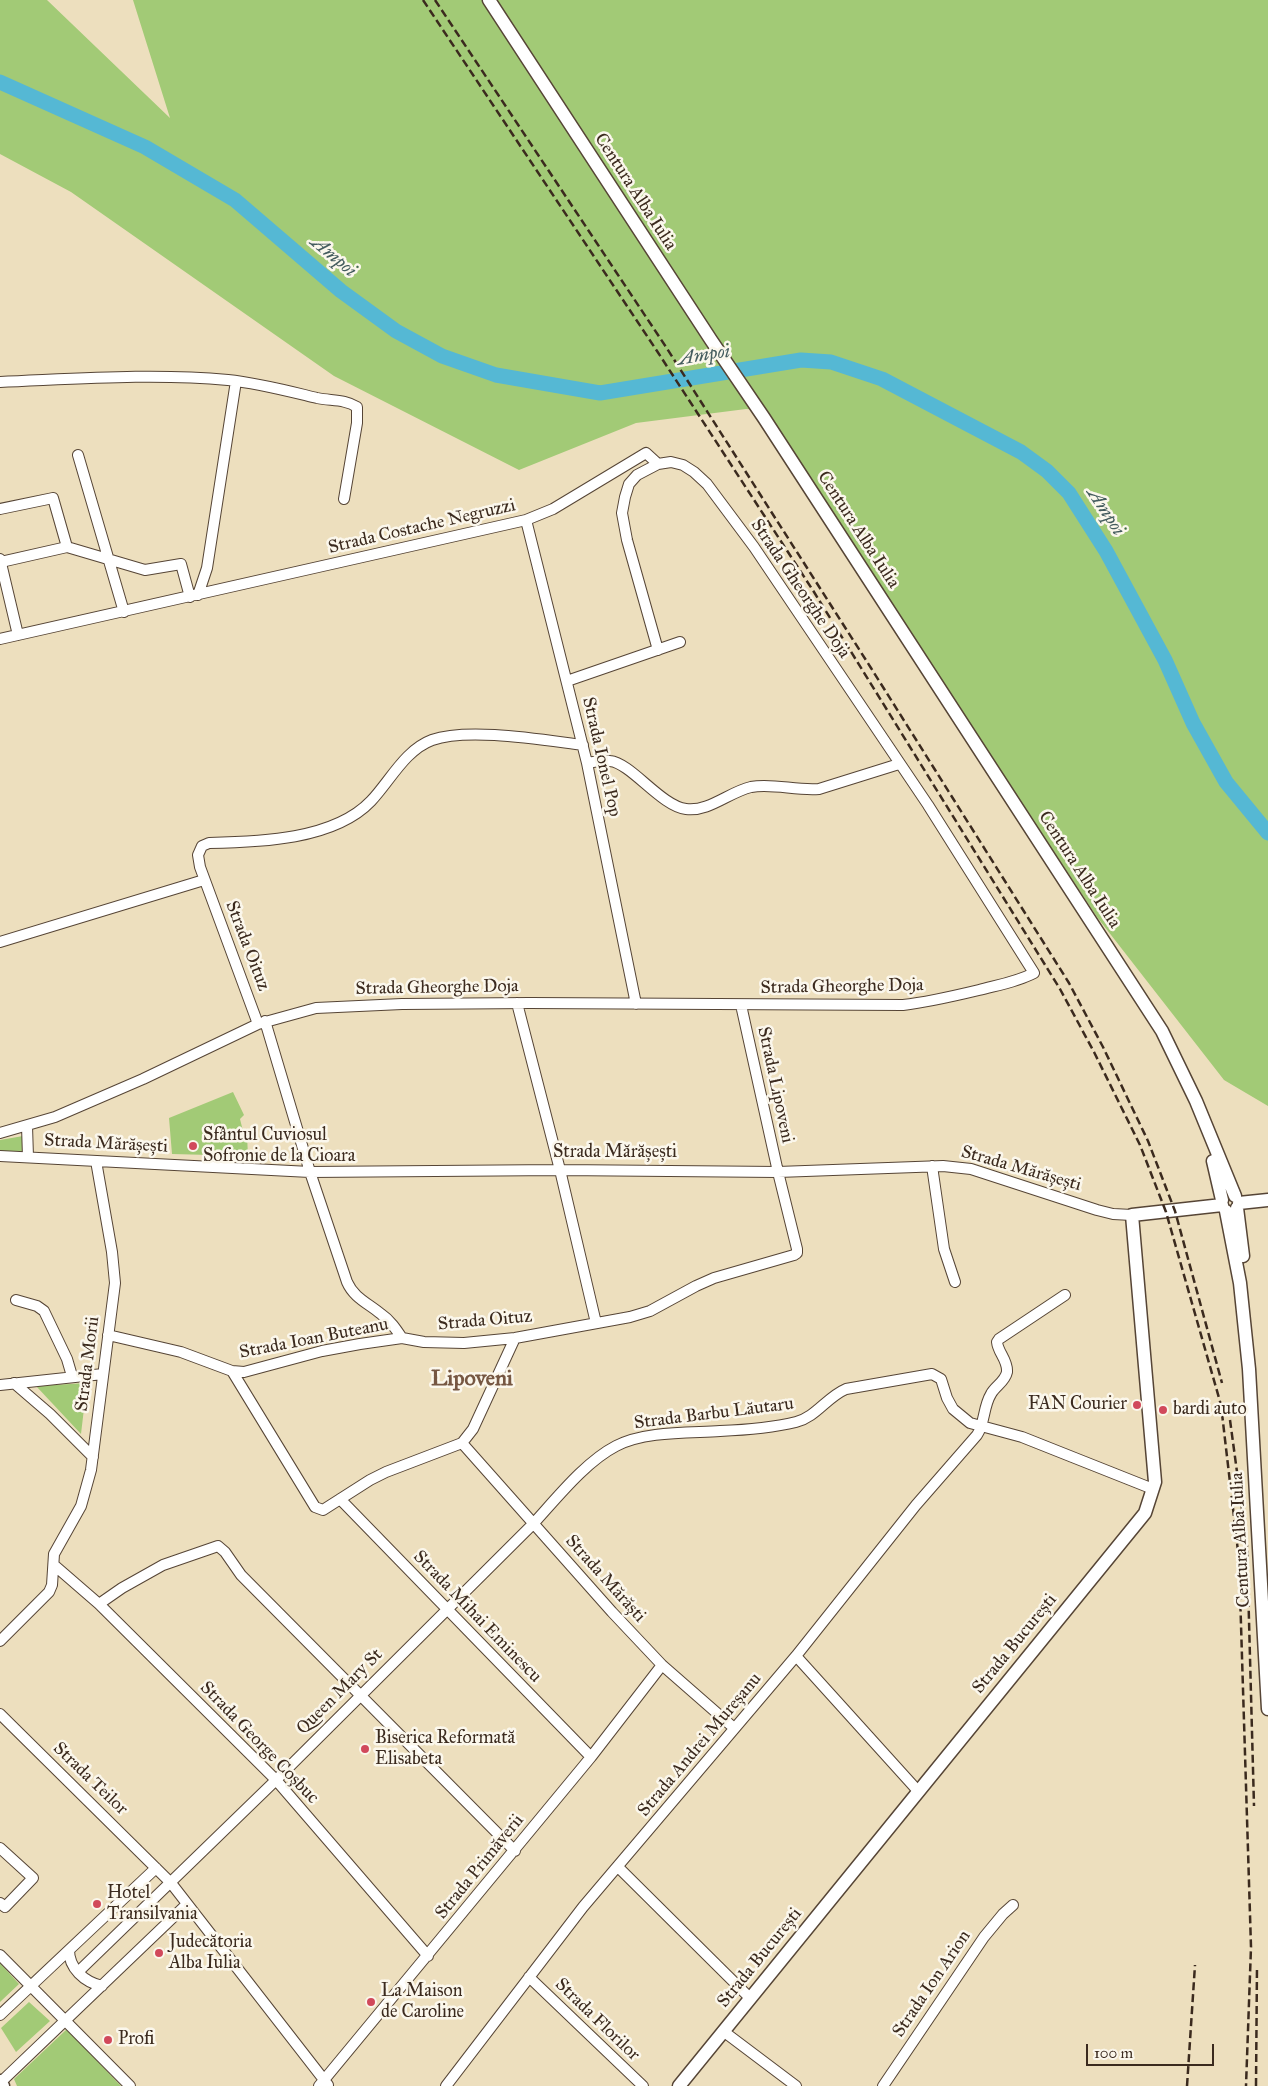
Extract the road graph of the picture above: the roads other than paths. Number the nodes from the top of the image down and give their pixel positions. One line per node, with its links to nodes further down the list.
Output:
1 (489, 0): 38 (main road, Centura Alba Iulia)
2 (236, 381): 3 (street); 6 (street); 12 (street)
3 (0, 382)
4 (78, 455): 10 (street)
5 (658, 464): 8 (street, Strada Costache Negruzzi); 17 (street); 21 (street, Strada Gheorghe Doja)
6 (344, 499)
7 (0, 509): 9 (street)
8 (526, 520): 12 (street, Strada Costache Negruzzi); 18 (street, Strada Ionel Pop)
9 (67, 546): 10 (street); 11 (street)
10 (110, 559): 12 (street); 13 (street)
11 (0, 561): 14 (street)
12 (194, 596): 13 (street, Strada Costache Negruzzi)
13 (124, 612): 14 (street, Strada Costache Negruzzi)
14 (18, 635): 15 (street, Strada Costache Negruzzi)
15 (0, 639)
16 (680, 642): 17 (street)
17 (658, 650): 18 (street)
18 (567, 681): 19 (street, Strada Ionel Pop)
19 (583, 745): 20 (street, Strada Ionel Pop); 22 (street, Strada Oituz)
20 (587, 764): 21 (street); 25 (street, Strada Ionel Pop)
21 (899, 764): 26 (street, Strada Gheorghe Doja)
22 (204, 880): 23 (street); 27 (street, Strada Oituz)
23 (0, 942)
24 (517, 1003): 25 (street, Strada Gheorghe Doja); 27 (street, Strada Gheorghe Doja); 34 (street)
25 (636, 1004): 26 (street, Strada Gheorghe Doja)
26 (741, 1005): 36 (street, Strada Lipoveni)
27 (262, 1022): 28 (street, Strada Gheorghe Doja); 35 (street, Strada Oituz)
28 (27, 1126): 29 (street, Strada Gheorghe Doja); 31 (street)
29 (0, 1133)
30 (0, 1156): 31 (street, Strada Mărășești)
31 (28, 1157): 32 (street, Strada Mărășești)
32 (96, 1161): 35 (street, Strada Mărășești); 44 (street, Strada Morii)
33 (932, 1166): 36 (street, Strada Mărășești); 39 (street, Strada Mărășești); 40 (street)
34 (560, 1170): 35 (street, Strada Mărășești); 36 (street, Strada Mărășești); 43 (street)
35 (310, 1172): 45 (street, Strada Oituz)
36 (778, 1172): 43 (street, Strada Oituz)
37 (1268, 1200): 38 (main road, Strada Mărășești)
38 (1230, 1204): 39 (main road, Strada Mărășești); 65 (main road, Centura Alba Iulia)
39 (1132, 1215): 55 (main road, Strada București)
40 (955, 1282)
41 (1065, 1295): 52 (street, Strada Andrei Mureșanu)
42 (16, 1300): 49 (street)
43 (596, 1323): 46 (street, Strada Oituz)
44 (108, 1335): 47 (street, Strada Ioan Buteanu); 48 (street, Strada Morii)
45 (402, 1338): 46 (street, Strada Oituz); 47 (street, Strada Ioan Buteanu)
46 (515, 1338): 53 (street)
47 (232, 1371): 56 (street, Strada Ioan Buteanu)
48 (103, 1374): 49 (street); 54 (street, Strada Morii)
49 (72, 1376): 50 (street)
50 (14, 1383): 51 (street); 54 (street)
51 (0, 1385)
52 (982, 1428): 55 (street); 57 (street, Strada Barbu Lăutaru); 62 (street, Strada Andrei Mureșanu)
53 (462, 1443): 56 (street); 57 (street, Strada Mărăști)
54 (93, 1457): 58 (street, Strada Morii)
55 (1154, 1489): 70 (main road, Strada București)
56 (340, 1499): 60 (street, Strada Mihai Eminescu)
57 (533, 1524): 60 (street, Queen Mary St); 63 (street, Strada Mărăști)
58 (54, 1565): 59 (street, Strada George Coșbuc); 61 (street, Strada Morii)
59 (99, 1604): 64 (street); 69 (street, Strada George Coșbuc)
60 (446, 1609): 64 (street, Queen Mary St); 68 (street, Strada Mihai Eminescu)
61 (0, 1641)
62 (796, 1656): 67 (street, Strada Andrei Mureșanu); 70 (street)
63 (662, 1665): 67 (street, Strada Mărăști); 68 (street, Strada Primăverii)
64 (360, 1695): 69 (street, Queen Mary St); 72 (street)
65 (1268, 1709)
66 (0, 1714): 74 (street, Strada Teilor)
67 (734, 1728): 73 (street, Strada Andrei Mureșanu)
68 (591, 1757): 72 (street, Strada Primăverii)
69 (276, 1780): 75 (street, Queen Mary St); 81 (street, Strada George Coșbuc)
70 (918, 1791): 87 (main road, Strada București)
71 (0, 1848): 76 (street)
72 (514, 1851): 81 (street, Strada Primăverii)
73 (618, 1867): 84 (street, Strada Andrei Mureșanu); 87 (street)
74 (156, 1868): 75 (street, Strada Teilor); 79 (street)
75 (171, 1883): 77 (street, Strada Teilor); 83 (street, Queen Mary St)
76 (0, 1903)
77 (187, 1904): 86 (street); 93 (street, Strada Teilor)
78 (1013, 1905): 100 (street, Strada Ion Arion)
79 (69, 1950): 82 (street); 83 (street)
80 (0, 1955): 85 (street)
81 (428, 1956): 93 (street, Strada Primăverii)
82 (53, 1965): 83 (street); 85 (street)
83 (78, 1972): 86 (street); 88 (street)
84 (529, 1977): 96 (street, Strada Andrei Mureșanu); 97 (street, Strada Florilor)
85 (31, 1986): 89 (street); 90 (street)
86 (102, 1986): 88 (street)
87 (750, 1998): 91 (main road, Strada București)
88 (85, 2002): 90 (street)
89 (0, 2015)
90 (66, 2020): 92 (street); 95 (street)
91 (724, 2031): 98 (main road, Strada București); 99 (street, Strada București)
92 (0, 2082): 94 (main road)
93 (324, 2084)
94 (3, 2086)
95 (130, 2086)
96 (446, 2086)
97 (643, 2086)
98 (679, 2086)
99 (796, 2086)
100 (883, 2086)

